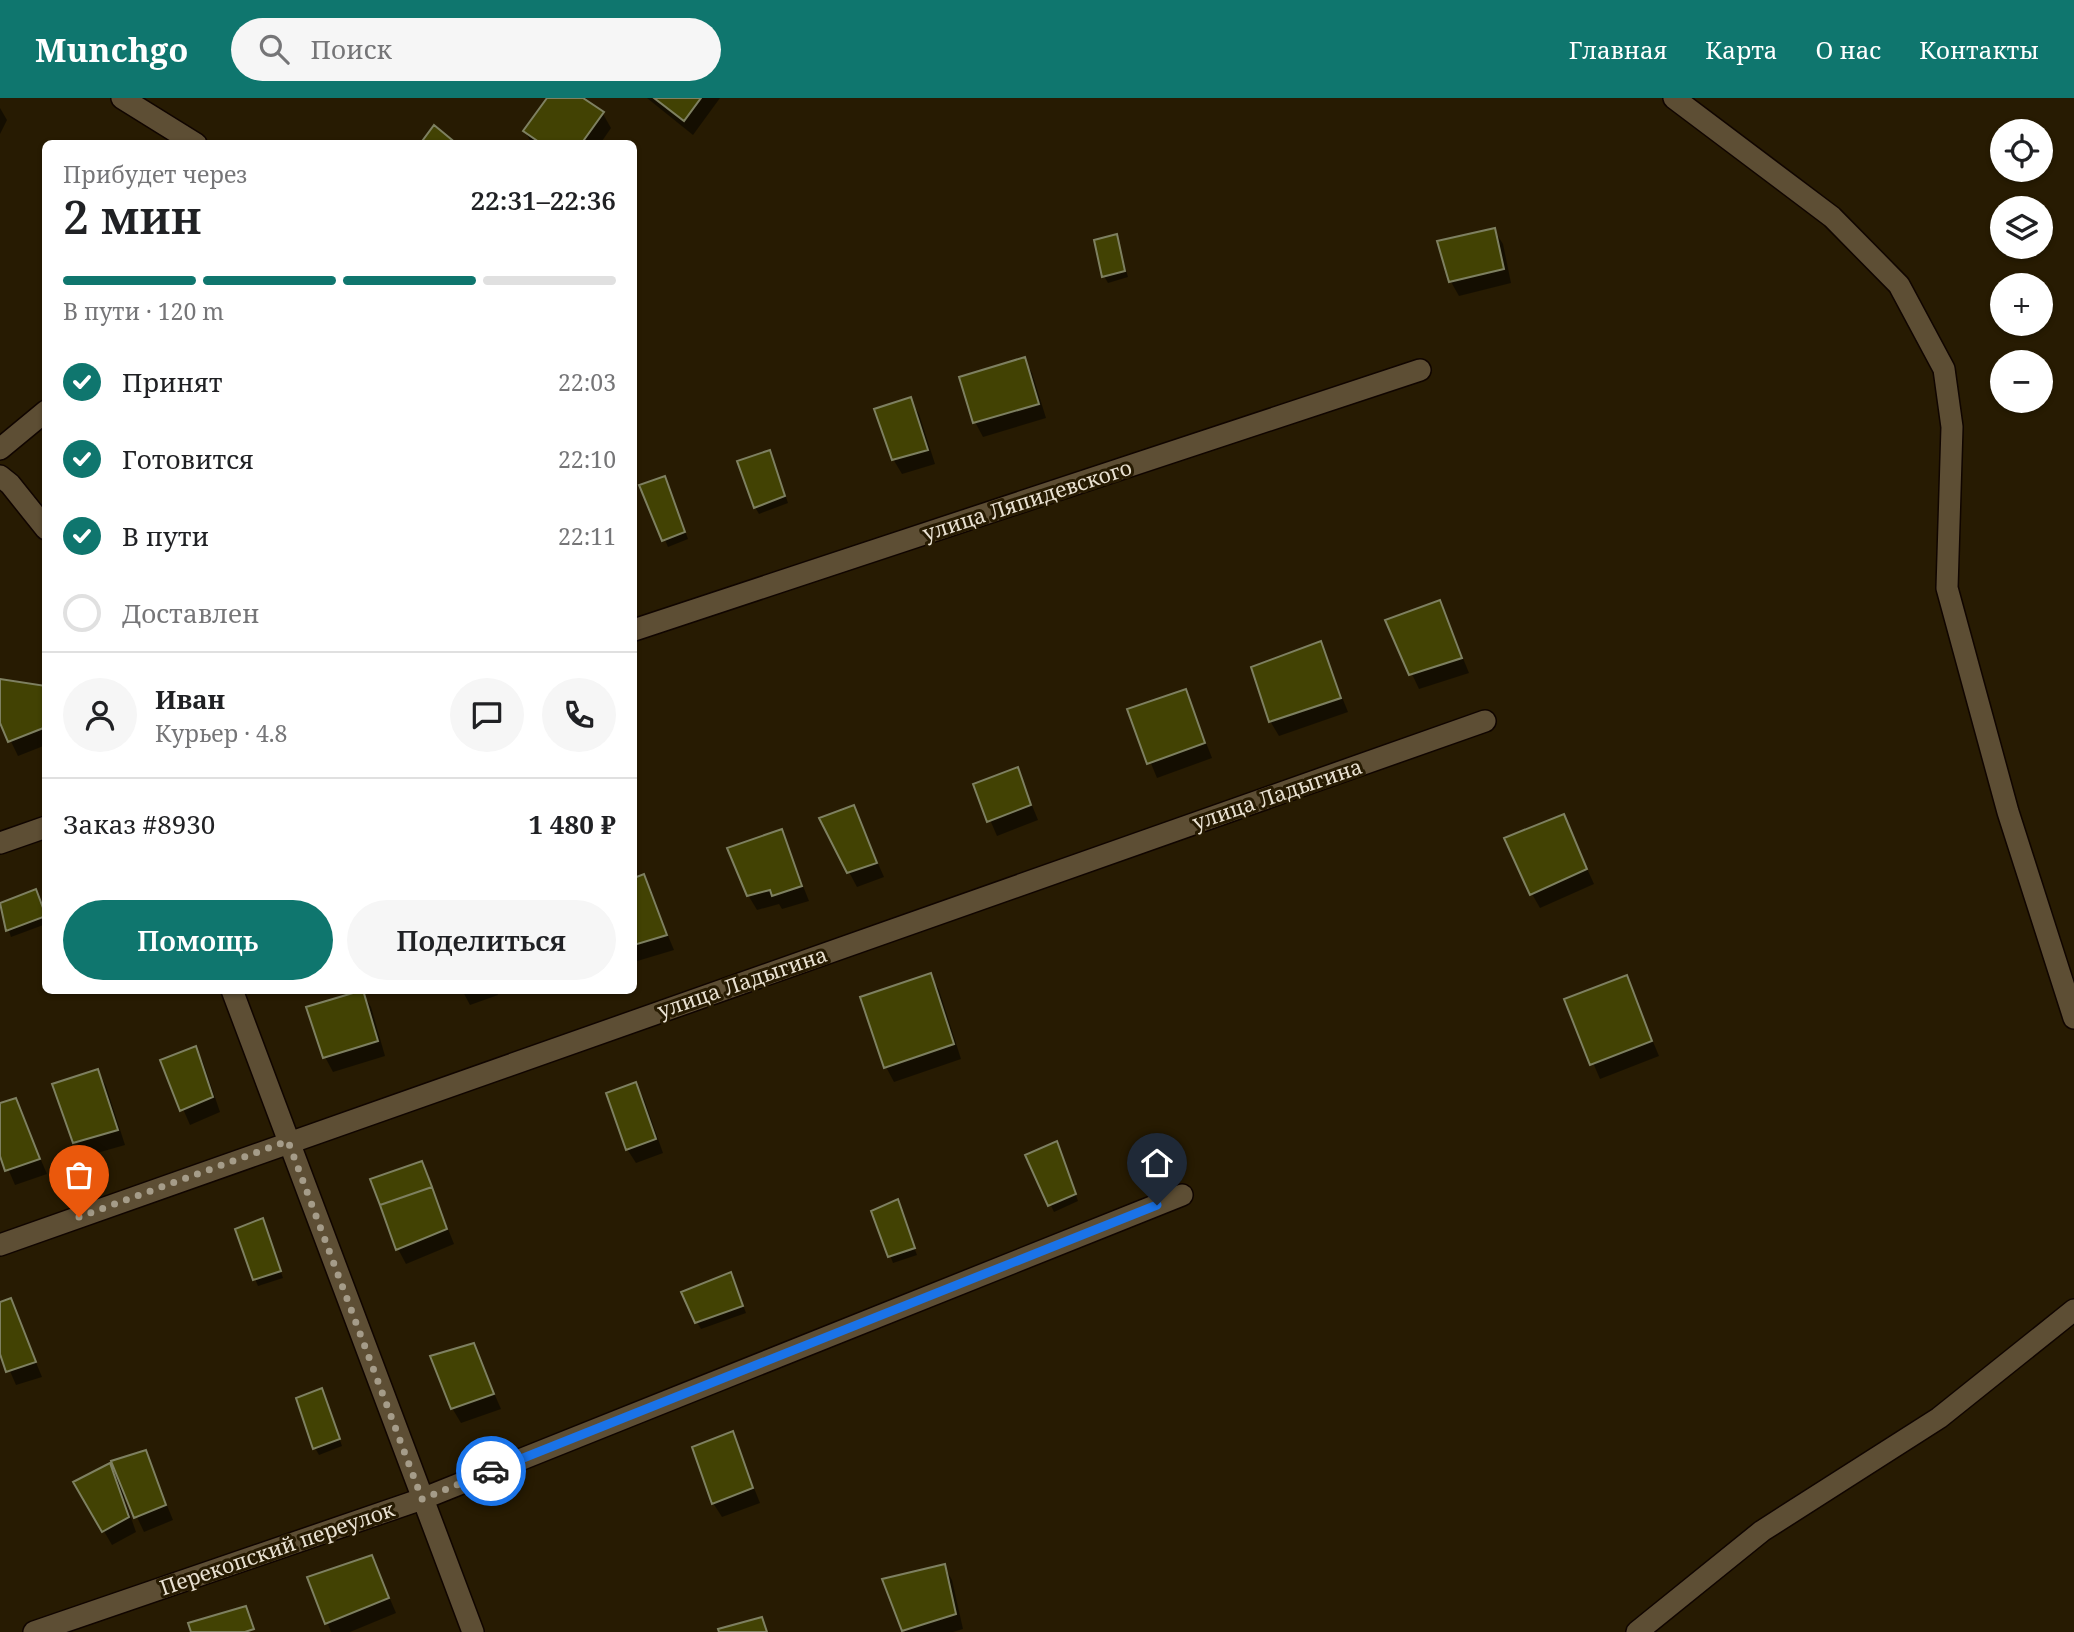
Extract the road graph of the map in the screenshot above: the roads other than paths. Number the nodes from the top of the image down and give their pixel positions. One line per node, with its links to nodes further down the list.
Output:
1 (122, 98): 3 (street)
2 (1674, 98): 14 (street)
3 (190, 140)
4 (1420, 370): 9 (street, улица Ляпидевского)
5 (42, 414): 6 (street)
6 (0, 449)
7 (0, 476): 8 (street)
8 (42, 523)
9 (637, 629)
10 (1485, 721): 15 (street, улица Ладыгина)
11 (42, 828): 12 (street)
12 (0, 843)
13 (233, 994): 15 (street)
14 (2074, 1018)
15 (288, 1141): 17 (street, улица Ладыгина); 19 (street)
16 (1182, 1195): 19 (street, Перекопский переулок)
17 (0, 1245)
18 (2074, 1310): 22 (street)
19 (422, 1499): 20 (street, Перекопский переулок); 21 (street)
20 (34, 1632)
21 (473, 1632)
22 (1637, 1632)

